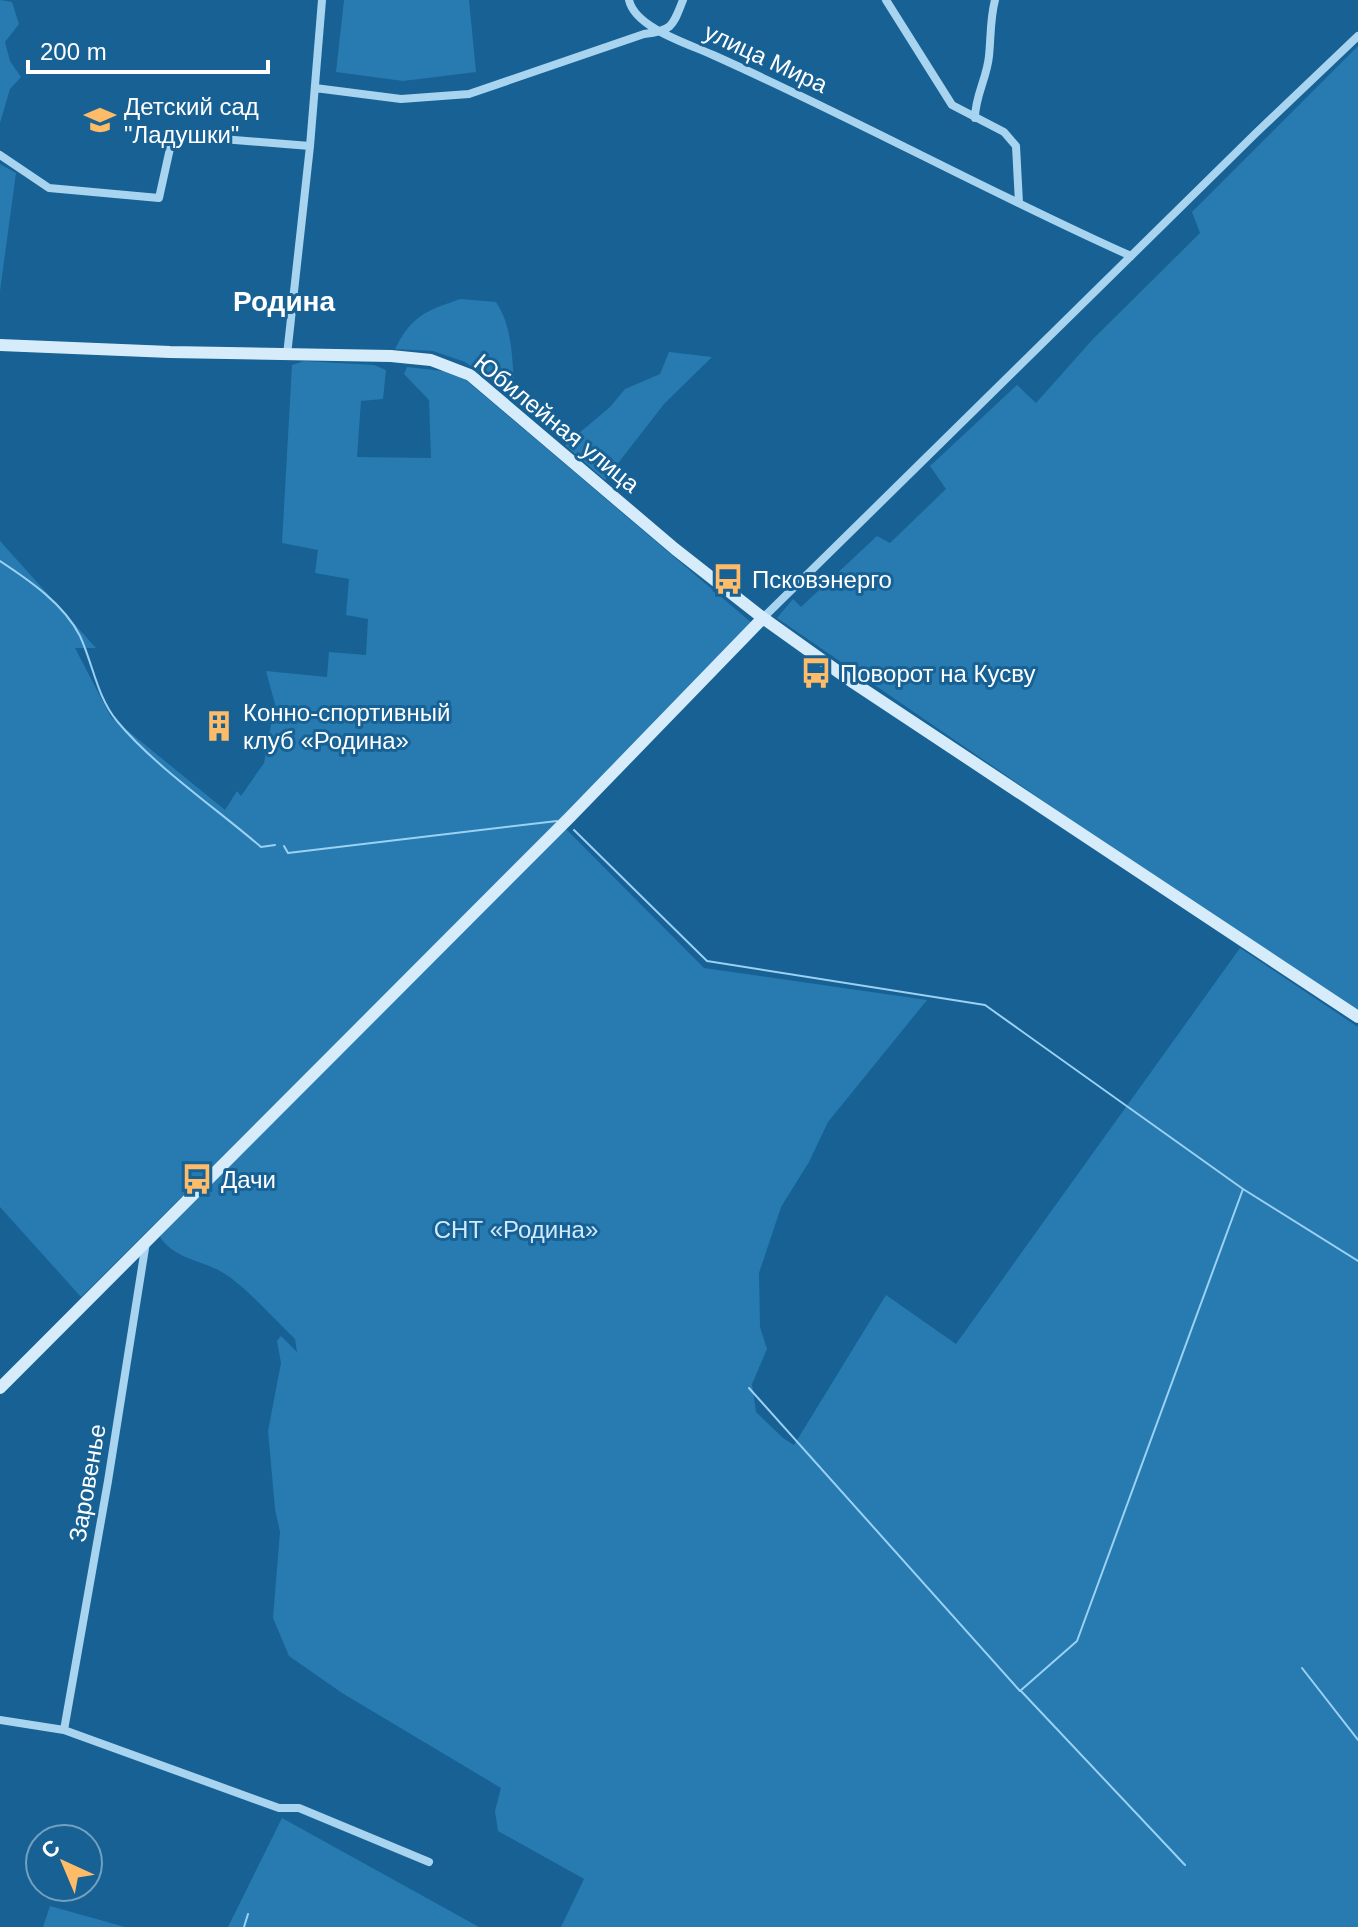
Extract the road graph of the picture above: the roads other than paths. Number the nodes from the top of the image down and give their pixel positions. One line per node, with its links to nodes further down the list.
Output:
1 (322, 0): 8 (street)
2 (629, 0): 6 (street, улица Мира)
3 (683, 0): 6 (street)
4 (886, 0): 9 (street)
5 (995, 0): 9 (street)
6 (662, 32): 8 (street); 12 (street, улица Мира)
7 (1358, 36): 13 (street)
8 (315, 88): 10 (street)
9 (975, 118): 12 (street)
10 (310, 146): 11 (street); 15 (street)
11 (0, 155)
12 (1019, 203): 13 (street, улица Мира)
13 (1131, 256): 16 (street)
14 (0, 345): 15 (street, Юбилейная улица)
15 (287, 355): 16 (street, Юбилейная улица)
16 (763, 618): 17 (street, Юбилейная улица); 18 (street)
17 (1358, 1017)
18 (146, 1242): 19 (street); 21 (street, Заровенье)
19 (0, 1388)
20 (0, 1720): 21 (street)
21 (64, 1730): 22 (street)
22 (429, 1862)

